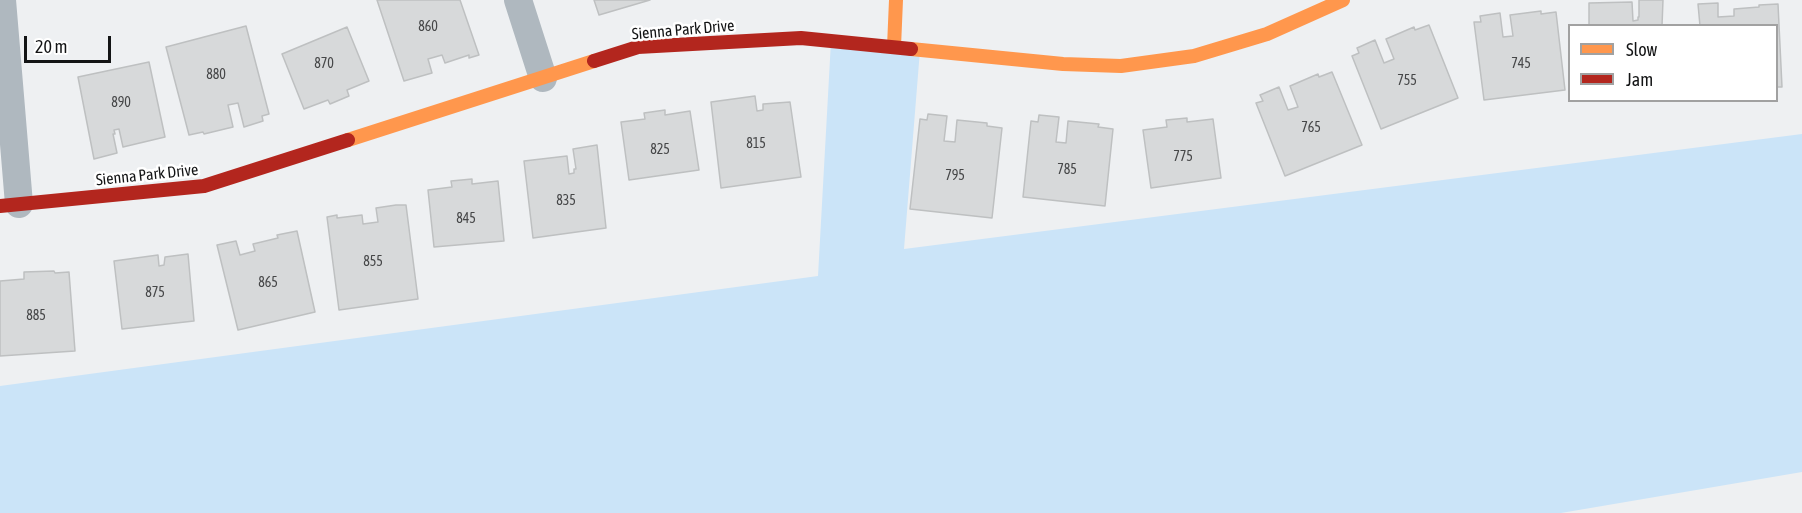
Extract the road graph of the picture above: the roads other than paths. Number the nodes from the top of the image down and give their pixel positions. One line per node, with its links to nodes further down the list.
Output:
1 (2, 0): 7 (street)
2 (518, 0): 6 (street)
3 (896, 0): 5 (street)
4 (1343, 0): 5 (street, Sienna Park Drive)
5 (894, 47): 6 (street, Sienna Park Drive)
6 (543, 78): 7 (street, Sienna Park Drive)
7 (10, 205)

